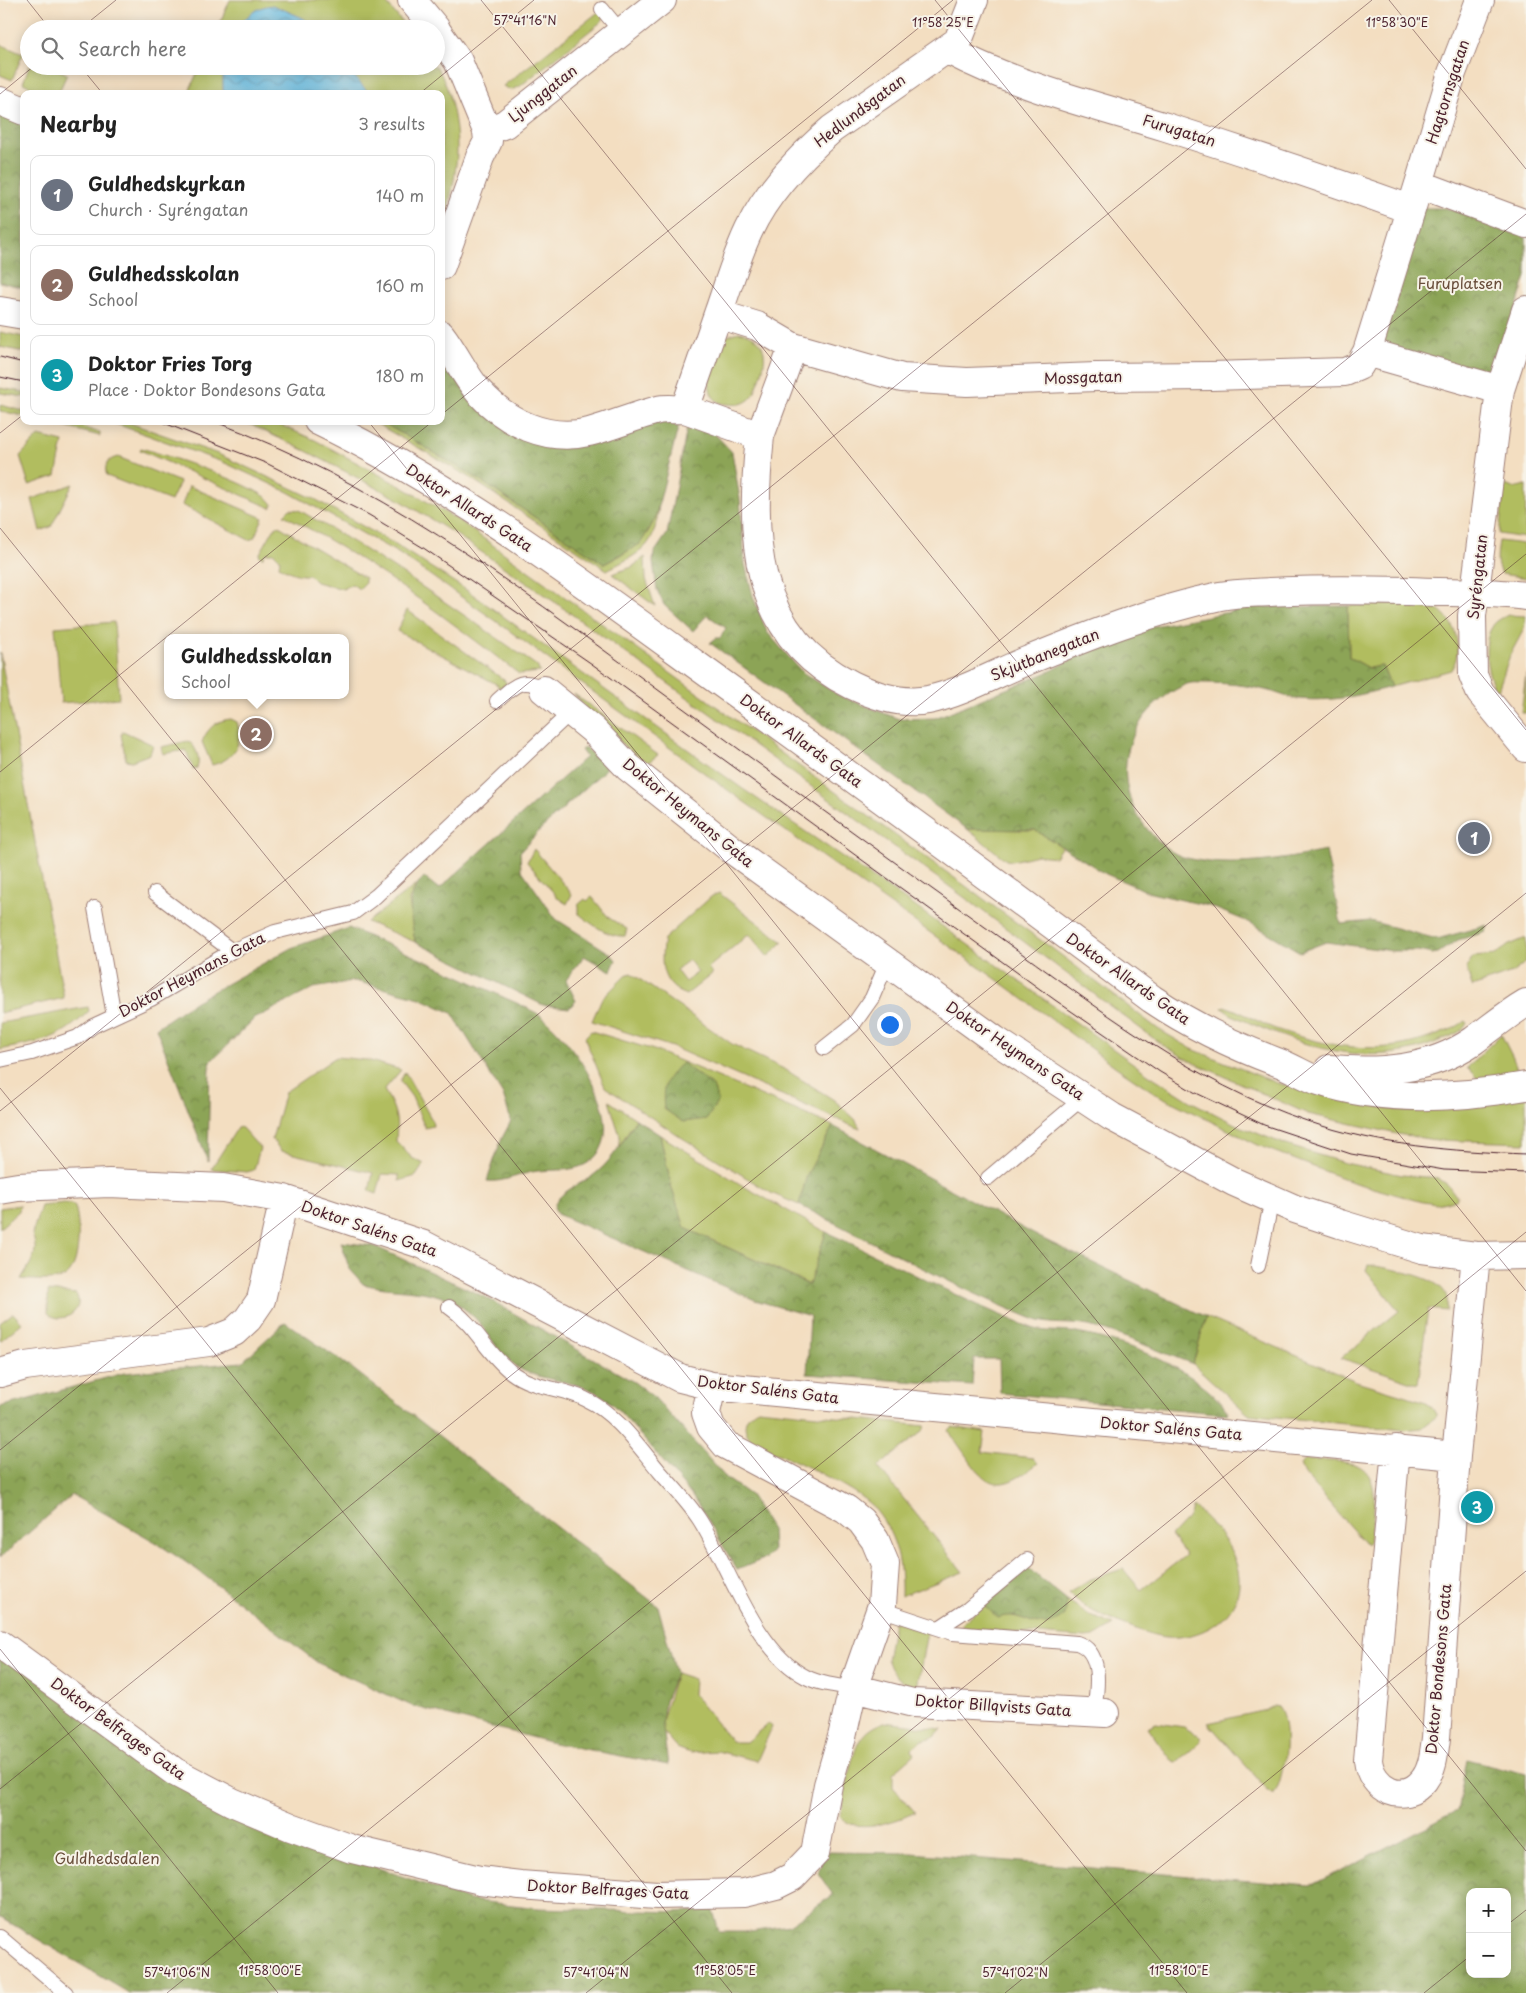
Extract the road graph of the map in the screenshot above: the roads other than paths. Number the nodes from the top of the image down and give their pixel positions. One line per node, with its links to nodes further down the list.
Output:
1 (412, 0): 6 (street)
2 (662, 0): 7 (street, Ljunggatan)
3 (974, 0): 9 (street, Hedlundsgatan)
4 (1480, 0): 13 (street, Hagtornsgatan)
5 (602, 8): 7 (lane)
6 (429, 20)
7 (621, 32): 12 (street, Ljunggatan)
8 (445, 42): 12 (street)
9 (948, 50): 13 (street, Furugatan); 19 (street, Hedlundsgatan)
10 (0, 100): 11 (street)
11 (20, 109)
12 (487, 131): 15 (street)
13 (1414, 197): 14 (street); 22 (street)
14 (1526, 224)
15 (445, 255)
16 (1526, 310): 23 (street)
17 (0, 311): 18 (street)
18 (20, 314)
19 (718, 314): 21 (street, Mossgatan); 24 (street, Hedlundsgatan)
20 (445, 341): 24 (street)
21 (793, 347): 22 (street, Mossgatan); 26 (street, Skjutbanegatan)
22 (1367, 352): 23 (street)
23 (1500, 390): 27 (street, Syréngatan)
24 (685, 409): 26 (street)
25 (326, 425): 41 (street, Doktor Allards Gata)
26 (760, 436): 27 (street, Skjutbanegatan)
27 (1476, 593): 28 (street, Skjutbanegatan); 32 (street, Syréngatan)
28 (1526, 596)
29 (544, 690): 30 (lane); 31 (street, Doktor Heymans Gata)
30 (497, 701)
31 (571, 712): 35 (lane, Doktor Heymans Gata); 36 (street, Doktor Heymans Gata)
32 (1526, 748)
33 (155, 893): 35 (lane)
34 (96, 908): 38 (lane)
35 (232, 951): 38 (lane, Doktor Heymans Gata)
36 (887, 963): 39 (lane); 43 (street, Doktor Heymans Gata)
37 (1526, 1003): 41 (street, Doktor Allards Gata)
38 (114, 1016): 40 (lane, Doktor Heymans Gata)
39 (824, 1048)
40 (0, 1060)
41 (1281, 1063): 42 (street, Doktor Allards Gata)
42 (1526, 1086)
43 (1084, 1097): 44 (lane); 47 (street, Doktor Heymans Gata)
44 (988, 1178)
45 (0, 1190): 46 (street, Doktor Saléns Gata)
46 (284, 1199): 52 (street); 53 (street, Doktor Saléns Gata)
47 (1272, 1199): 49 (street, Doktor Heymans Gata); 50 (lane)
48 (1526, 1255): 49 (street, Doktor Heymans Gata)
49 (1476, 1256): 55 (street, Doktor Bondesons Gata)
50 (1258, 1266)
51 (449, 1307): 60 (lane)
52 (0, 1373)
53 (712, 1386): 54 (street, Doktor Saléns Gata); 57 (street, Doktor Belfrages Gata)
54 (1396, 1449): 55 (street, Doktor Saléns Gata); 55 (street, Doktor Bondesons Gata)
55 (1456, 1456)
56 (1027, 1560): 58 (lane)
57 (880, 1609): 58 (lane); 60 (street, Doktor Belfrages Gata)
58 (939, 1628): 61 (lane)
59 (0, 1644): 60 (street, Doktor Belfrages Gata)
60 (853, 1688): 61 (street, Doktor Billqvists Gata)
61 (1100, 1713)
62 (0, 1937): 63 (lane)
63 (66, 1993)

